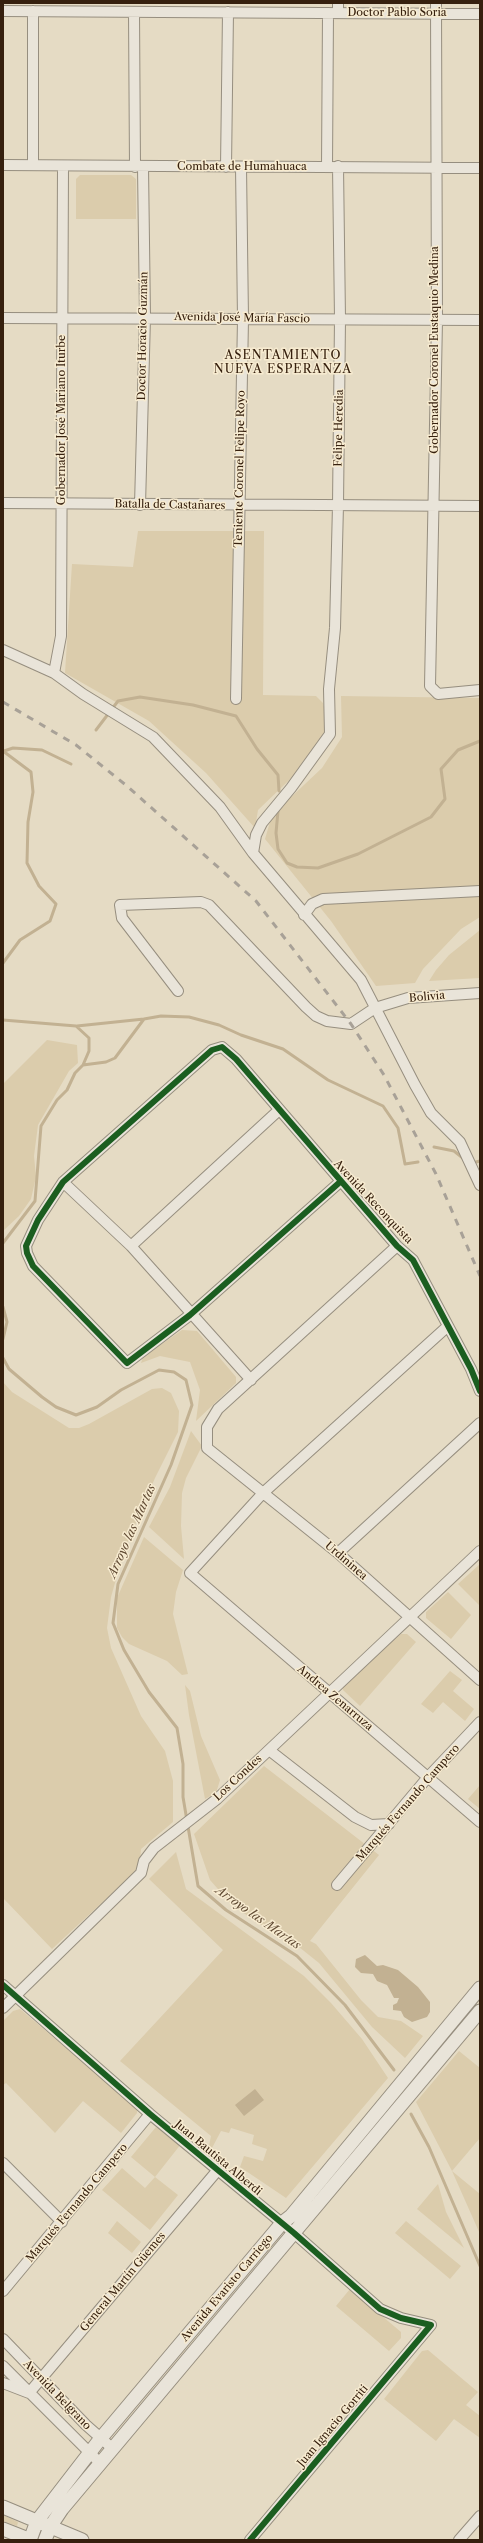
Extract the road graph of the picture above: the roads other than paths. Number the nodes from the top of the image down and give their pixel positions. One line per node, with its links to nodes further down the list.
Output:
1 (91, 7): 5 (street, Doctor Pablo Soria); 6 (street, Doctor Pablo Soria)
2 (436, 8): 3 (street, Doctor Pablo Soria); 8 (street, Doctor Pablo Soria); 17 (street, Gobernador Coronel Eustaquio Medina)
3 (335, 10): 7 (street, Doctor Pablo Soria); 16 (street)
4 (3, 11): 5 (street, Doctor Pablo Soria)
5 (33, 11): 10 (street)
6 (134, 12): 7 (street, Doctor Pablo Soria); 13 (street, Doctor Horacio Guzmán)
7 (228, 12): 14 (street)
8 (480, 14)
9 (3, 165): 10 (street, Combate de Humahuaca)
10 (33, 166): 11 (street, Combate de Humahuaca)
11 (63, 166): 13 (street, Combate de Humahuaca); 21 (street, Gobernador José Mariano Iturbe)
12 (338, 166): 16 (street, Combate de Humahuaca); 17 (street, Combate de Humahuaca); 23 (street, Felipe Heredia)
13 (139, 167): 14 (street, Combate de Humahuaca); 19 (street, Doctor Horacio Guzmán)
14 (226, 167): 15 (street, Combate de Humahuaca)
15 (241, 167): 16 (street, Combate de Humahuaca); 22 (street, Teniente Coronel Felipe Royo)
16 (327, 167)
17 (435, 168): 18 (street, Combate de Humahuaca); 24 (street, Gobernador Coronel Eustaquio Medina)
18 (480, 168)
19 (145, 317): 21 (street, Avenida José María Fascio); 22 (street, Avenida José María Fascio); 28 (street, Doctor Horacio Guzmán)
20 (3, 318): 21 (street, Avenida José María Fascio)
21 (62, 318): 27 (street, Gobernador José Mariano Iturbe)
22 (243, 319): 23 (street, Avenida José María Fascio); 31 (street, Teniente Coronel Felipe Royo)
23 (340, 319): 24 (street, Avenida José María Fascio); 29 (street, Felipe Heredia)
24 (437, 320): 25 (street, Avenida José María Fascio); 30 (street, Gobernador Coronel Eustaquio Medina)
25 (480, 320)
26 (3, 503): 27 (street, Batalla de Castañares)
27 (61, 504): 28 (street, Batalla de Castañares); 34 (street, Gobernador José Mariano Iturbe)
28 (140, 505): 31 (street, Batalla de Castañares)
29 (338, 505): 30 (street, Batalla de Castañares); 31 (street, Batalla de Castañares); 37 (street, Felipe Heredia)
30 (434, 505): 32 (street, Batalla de Castañares); 35 (street, Gobernador Coronel Eustaquio Medina)
31 (240, 506): 36 (street, Teniente Coronel Felipe Royo)
32 (480, 506)
33 (3, 650): 34 (street)
34 (54, 673): 37 (street)
35 (480, 690)
36 (236, 699)
37 (253, 853): 39 (street)
38 (480, 891): 39 (street)
39 (304, 916): 42 (street)
40 (178, 991): 42 (street, Bolivia)
41 (479, 994): 42 (street, Bolivia)
42 (375, 1008): 46 (street)
43 (279, 1110): 44 (street, Avenida Reconquista); 45 (street, Avenida Reconquista); 47 (street)
44 (63, 1182): 47 (street); 49 (street)
45 (340, 1182): 48 (street, Avenida Reconquista); 49 (street)
46 (480, 1185)
47 (131, 1246): 49 (street)
48 (397, 1246): 50 (street, Avenida Reconquista); 51 (street)
49 (190, 1315): 51 (street)
50 (448, 1326): 52 (street, Avenida Reconquista); 54 (street)
51 (251, 1380): 54 (street, Urdininea)
52 (480, 1391)
53 (480, 1423): 56 (street)
54 (263, 1493): 56 (street, Urdininea); 59 (street, Andrea Zenarruza)
55 (480, 1551): 57 (street, Los Condes)
56 (338, 1553): 57 (street, Urdininea)
57 (409, 1618): 58 (street, Urdininea); 59 (street, Los Condes)
58 (480, 1680)
59 (329, 1693): 61 (street, Los Condes); 62 (street, Andrea Zenarruza)
60 (480, 1722): 62 (street, Marqués Fernando Campero)
61 (269, 1750): 64 (street); 68 (street, Los Condes)
62 (428, 1777): 63 (street, Andrea Zenarruza); 64 (street, Marqués Fernando Campero)
63 (480, 1822)
64 (389, 1824): 65 (street, Marqués Fernando Campero)
65 (337, 1885)
66 (3, 1985): 68 (street, Juan Bautista Alberdi)
67 (480, 1988): 75 (street, Avenida Evaristo Carriego)
68 (15, 1997): 69 (street, Los Condes); 71 (street, Juan Bautista Alberdi)
69 (3, 2008)
70 (480, 2011): 76 (street, Avenida Evaristo Carriego)
71 (150, 2114): 73 (street, Juan Bautista Alberdi); 74 (street, Marqués Fernando Campero)
72 (3, 2163): 74 (street)
73 (217, 2171): 75 (street, Juan Bautista Alberdi); 81 (street, General Martín Güemes)
74 (62, 2222): 77 (street, Marqués Fernando Campero)
75 (282, 2223): 76 (street, Juan Bautista Alberdi); 84 (street, Avenida Evaristo Carriego)
76 (294, 2233): 78 (street, Juan Bautista Alberdi); 85 (street, Avenida Evaristo Carriego)
77 (3, 2291)
78 (431, 2325): 96 (street, Juan Ignacio Gorriti)
79 (3, 2339): 81 (street, Avenida Belgrano)
80 (3, 2366): 83 (street, Avenida Belgrano)
81 (40, 2378): 83 (street, General Martín Güemes); 84 (street, Avenida Belgrano)
82 (3, 2383): 83 (street)
83 (30, 2393): 86 (street, Avenida Belgrano)
84 (101, 2438): 85 (street, Avenida Belgrano); 86 (street, Avenida Evaristo Carriego)
85 (112, 2448): 87 (street, Avenida Evaristo Carriego)
86 (89, 2453): 87 (street, Avenida Belgrano); 90 (street, Avenida Evaristo Carriego)
87 (100, 2463): 91 (street, Avenida Evaristo Carriego)
88 (3, 2507): 90 (street)
89 (480, 2516): 97 (street)
90 (37, 2520): 91 (street); 93 (street, Avenida Evaristo Carriego)
91 (50, 2527): 94 (street, Avenida Evaristo Carriego); 95 (street)
92 (3, 2529): 93 (street)
93 (30, 2540)
94 (45, 2540)
95 (82, 2540)
96 (250, 2540)
97 (459, 2540)

